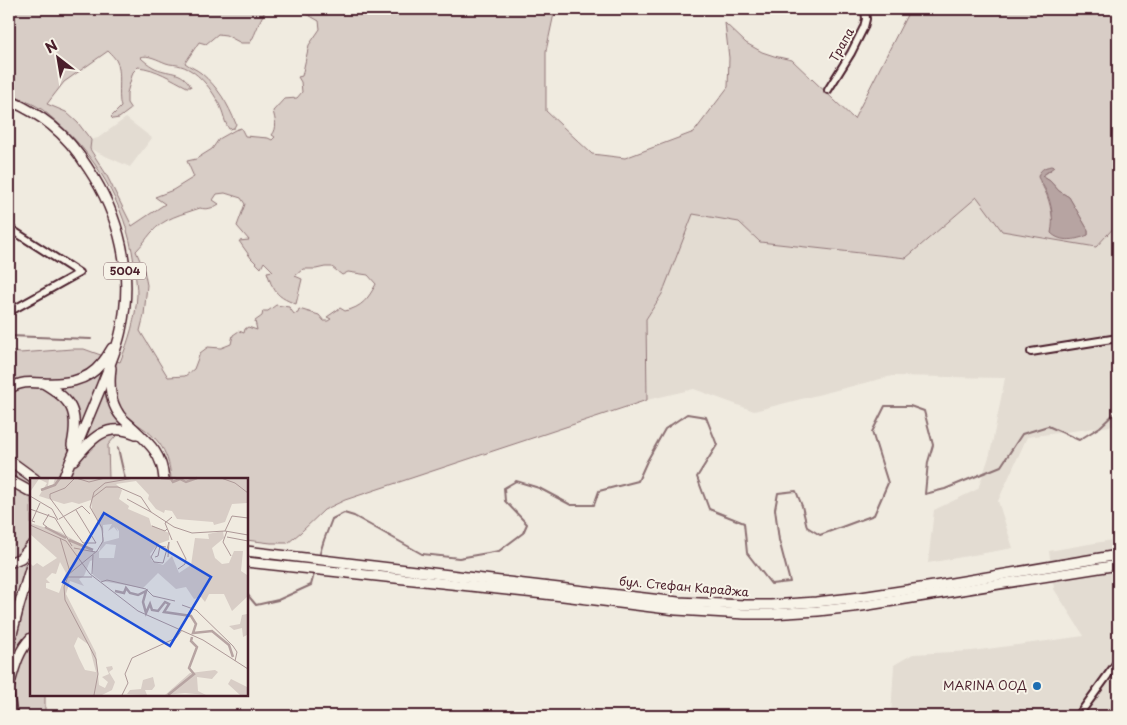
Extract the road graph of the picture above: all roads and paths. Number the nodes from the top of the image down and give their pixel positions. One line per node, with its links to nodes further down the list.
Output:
1 (865, 9): 2 (street, Трапа)
2 (828, 90)
3 (9, 100): 6 (main road, 5004)
4 (9, 228): 5 (street)
5 (9, 312)
6 (121, 334): 9 (main road, 5004); 10 (main road)
7 (1118, 338): 8 (street)
8 (1031, 352)
9 (112, 358): 12 (main road); 15 (main road, 5004)
10 (43, 383): 11 (main road); 15 (main road)
11 (9, 389)
12 (143, 437): 15 (main road); 16 (main road)
13 (9, 460): 18 (main road)
14 (9, 467): 17 (main road)
15 (65, 475)
16 (163, 477)
17 (31, 478)
18 (32, 478)
19 (9, 480): 20 (main road)
20 (30, 491)
21 (30, 547): 25 (main road)
22 (248, 551): 23 (main road, бул. Стефан Караджа)
23 (1118, 555)
24 (248, 562): 26 (main road, бул. Стефан Караджа)
25 (9, 563)
26 (1118, 565)
27 (30, 569): 30 (main road)
28 (9, 603): 30 (main road)
29 (30, 639): 32 (main road)
30 (9, 646)
31 (1118, 661): 35 (street)
32 (9, 687)
33 (9, 694): 34 (main road)
34 (12, 716)
35 (1078, 716)

